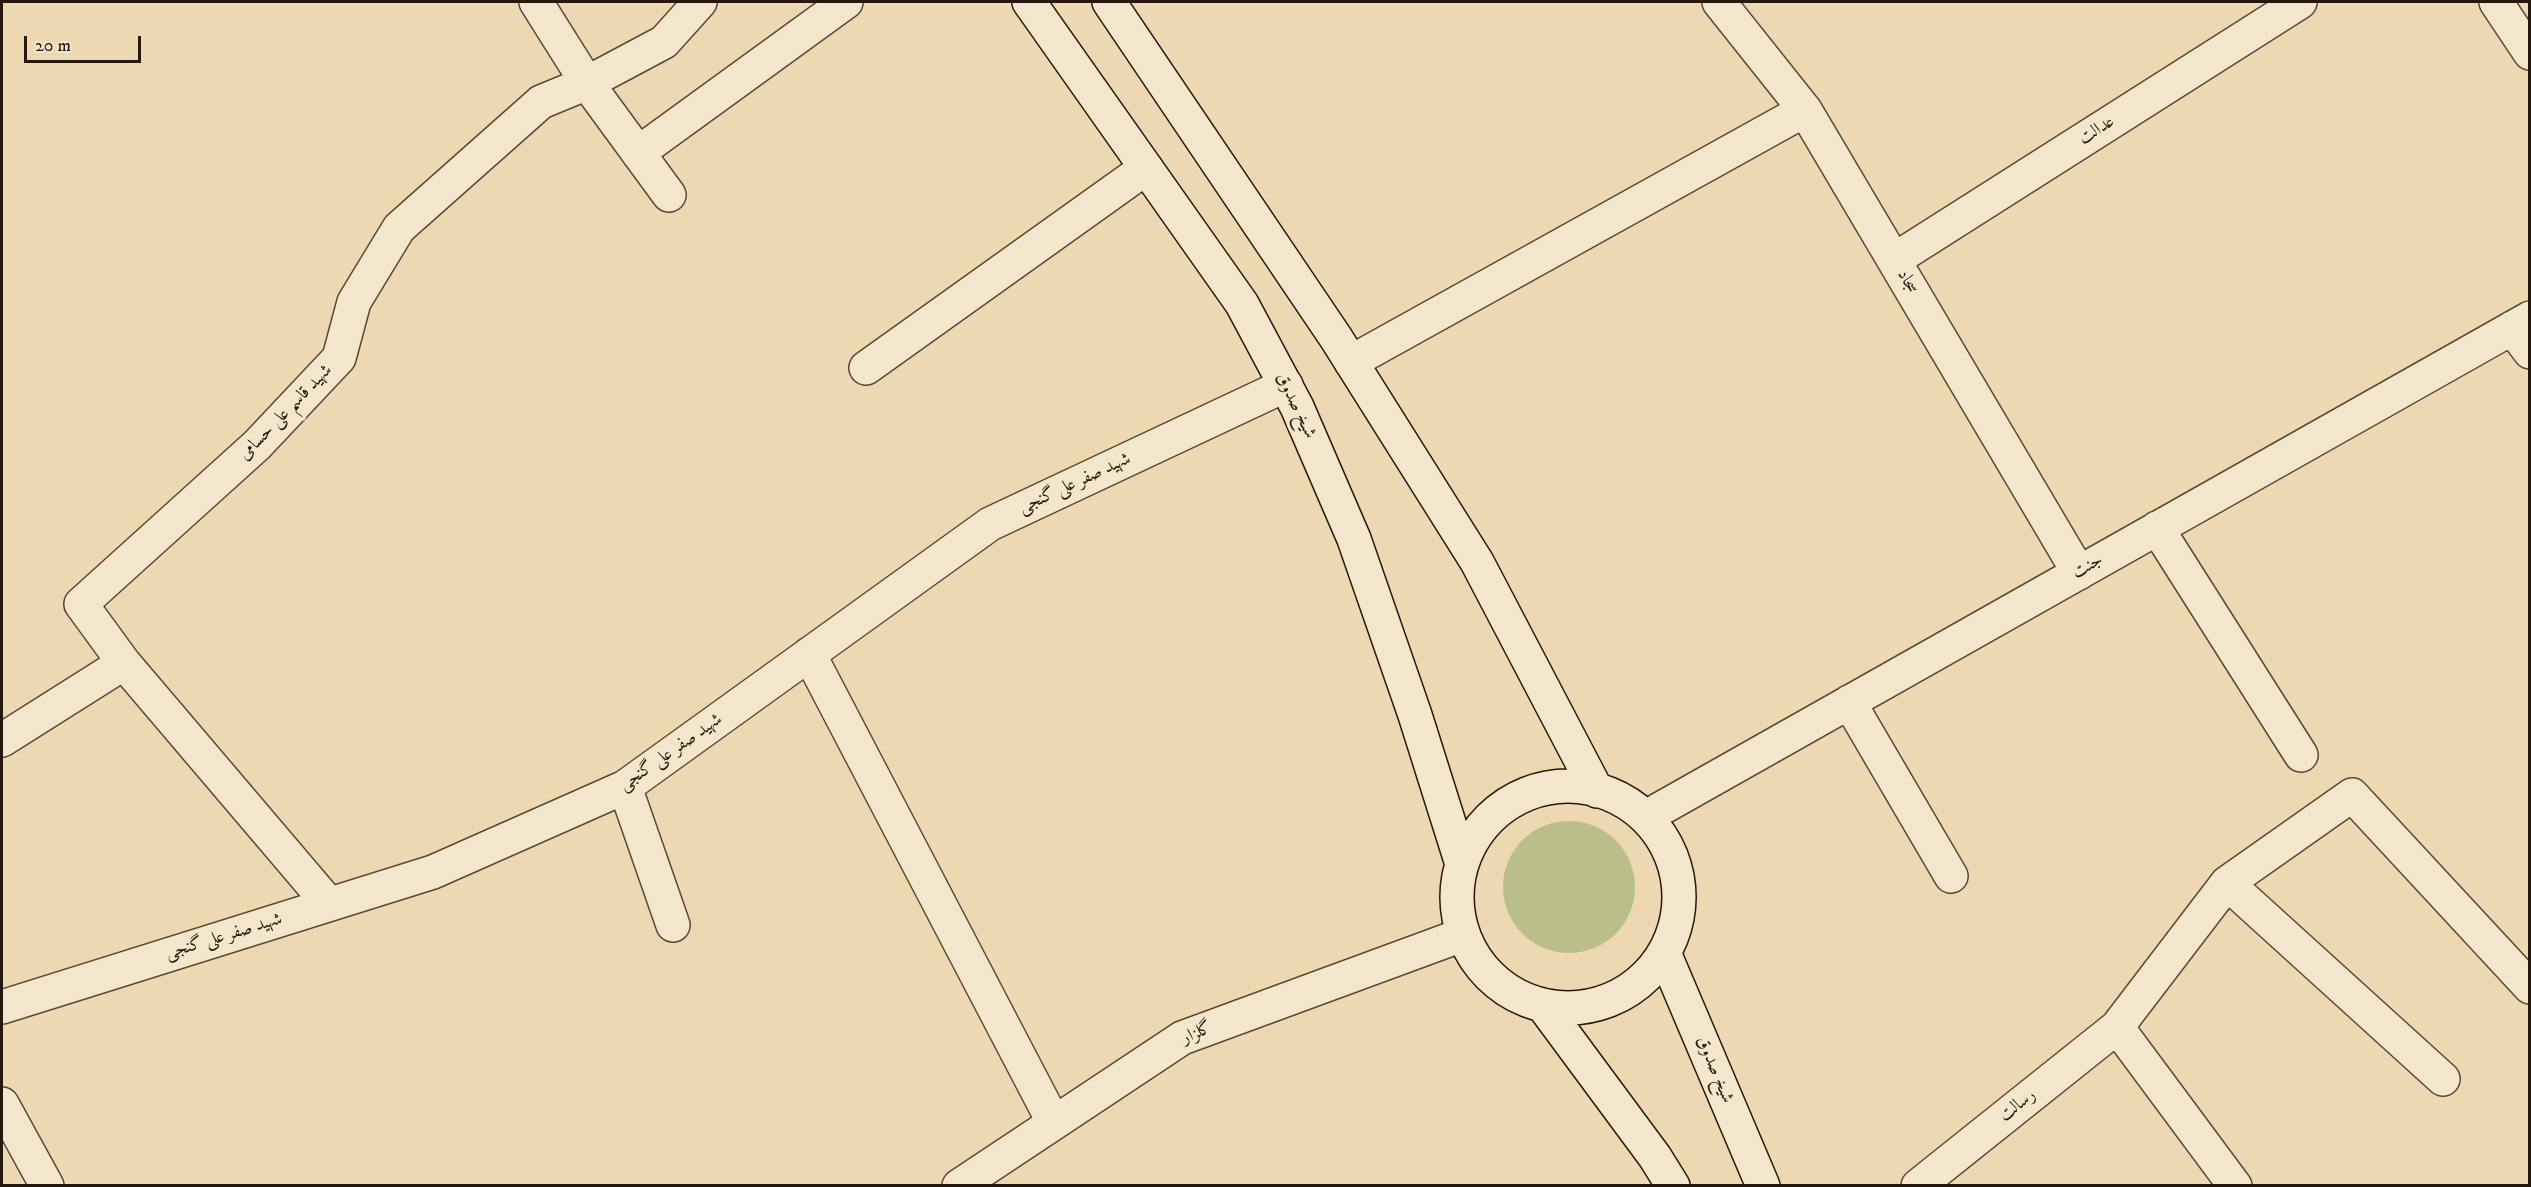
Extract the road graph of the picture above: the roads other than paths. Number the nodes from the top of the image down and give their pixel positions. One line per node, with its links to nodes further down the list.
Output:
1 (536, 2): 10 (street)
2 (700, 2): 10 (street, شهید قاسم علی حسامی)
3 (846, 2): 12 (street)
4 (1029, 2): 13 (street, شیخ صدوق)
5 (1109, 2): 17 (street)
6 (1719, 2): 11 (street, سجاد)
7 (2300, 2): 15 (street, عدالت)
8 (2496, 2): 9 (street)
9 (2529, 53)
10 (587, 83): 12 (street); 23 (street, شهید قاسم علی حسامی)
11 (1805, 110): 15 (street, سجاد); 17 (street)
12 (638, 153): 14 (street)
13 (1146, 168): 18 (street); 19 (street, شیخ صدوق)
14 (669, 195)
15 (1894, 260): 21 (street, سجاد)
16 (2524, 333): 20 (street, جنت)
17 (1350, 362): 28 (street)
18 (866, 368)
19 (1286, 385): 22 (street, شهید صفر علی گنجی); 30 (street, شیخ صدوق)
20 (2157, 528): 21 (street, جنت); 26 (street)
21 (2079, 573): 24 (street, جنت)
22 (809, 654): 27 (street, شهید صفر علی گنجی); 43 (street)
23 (124, 663): 25 (street); 33 (street)
24 (1849, 702): 29 (street, جنت); 31 (street)
25 (2, 740)
26 (2301, 755)
27 (624, 788): 33 (street, شهید صفر علی گنجی); 34 (street)
28 (1597, 791): 29 (street); 30 (street)
29 (1646, 817): 36 (street)
30 (1461, 861): 35 (street)
31 (1952, 876)
32 (2228, 883): 37 (street, رسالت); 40 (street, رسالت); 41 (street)
33 (329, 904): 38 (street, شهید صفر علی گنجی)
34 (673, 925)
35 (1462, 935): 39 (street); 43 (street, گلزار)
36 (1665, 955): 39 (street); 47 (street, شیخ صدوق)
37 (2529, 987)
38 (2, 1006)
39 (1544, 1007): 46 (street)
40 (2117, 1027): 48 (street, رسالت); 49 (street)
41 (2443, 1079)
42 (2, 1104): 44 (street)
43 (1054, 1123): 45 (street, گلزار)
44 (47, 1185)
45 (959, 1185)
46 (1672, 1185)
47 (1763, 1185)
48 (1918, 1185)
49 (2235, 1185)

